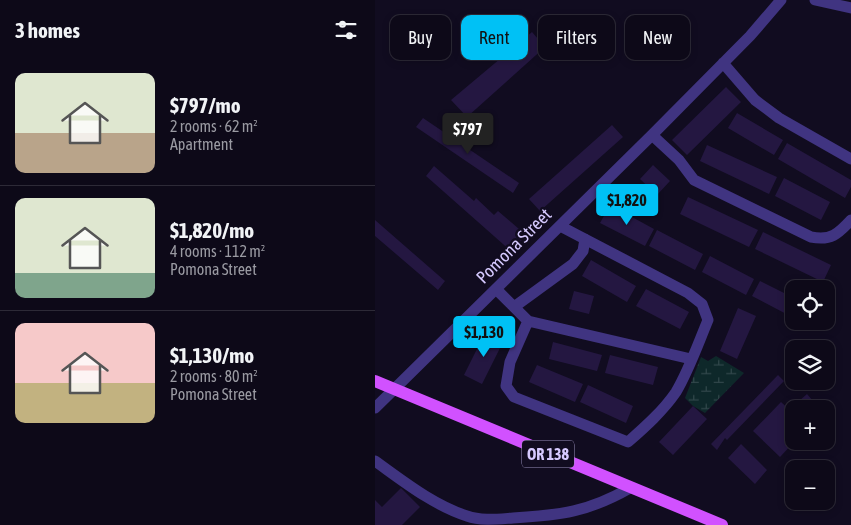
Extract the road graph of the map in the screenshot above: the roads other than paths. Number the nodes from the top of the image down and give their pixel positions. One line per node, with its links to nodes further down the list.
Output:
1 (781, 0): 4 (street, Pomona Street)
2 (815, 0): 3 (street)
3 (851, 8)
4 (723, 63): 5 (street, Pomona Street); 6 (street)
5 (652, 135): 7 (street); 8 (street, Pomona Street)
6 (851, 159)
7 (851, 220)
8 (560, 226): 9 (street); 10 (street, Pomona Street)
9 (585, 239): 11 (street); 13 (street)
10 (496, 289): 11 (street); 15 (street, Pomona Street)
11 (514, 307): 12 (street)
12 (528, 320): 13 (street); 13 (street)
13 (691, 359)
14 (375, 381): 15 (main road, OR 138)
15 (393, 390): 16 (street, Pomona Street); 18 (main road, OR 138)
16 (375, 408)
17 (375, 461): 18 (street)
18 (631, 488): 19 (main road, OR 138)
19 (722, 525)

